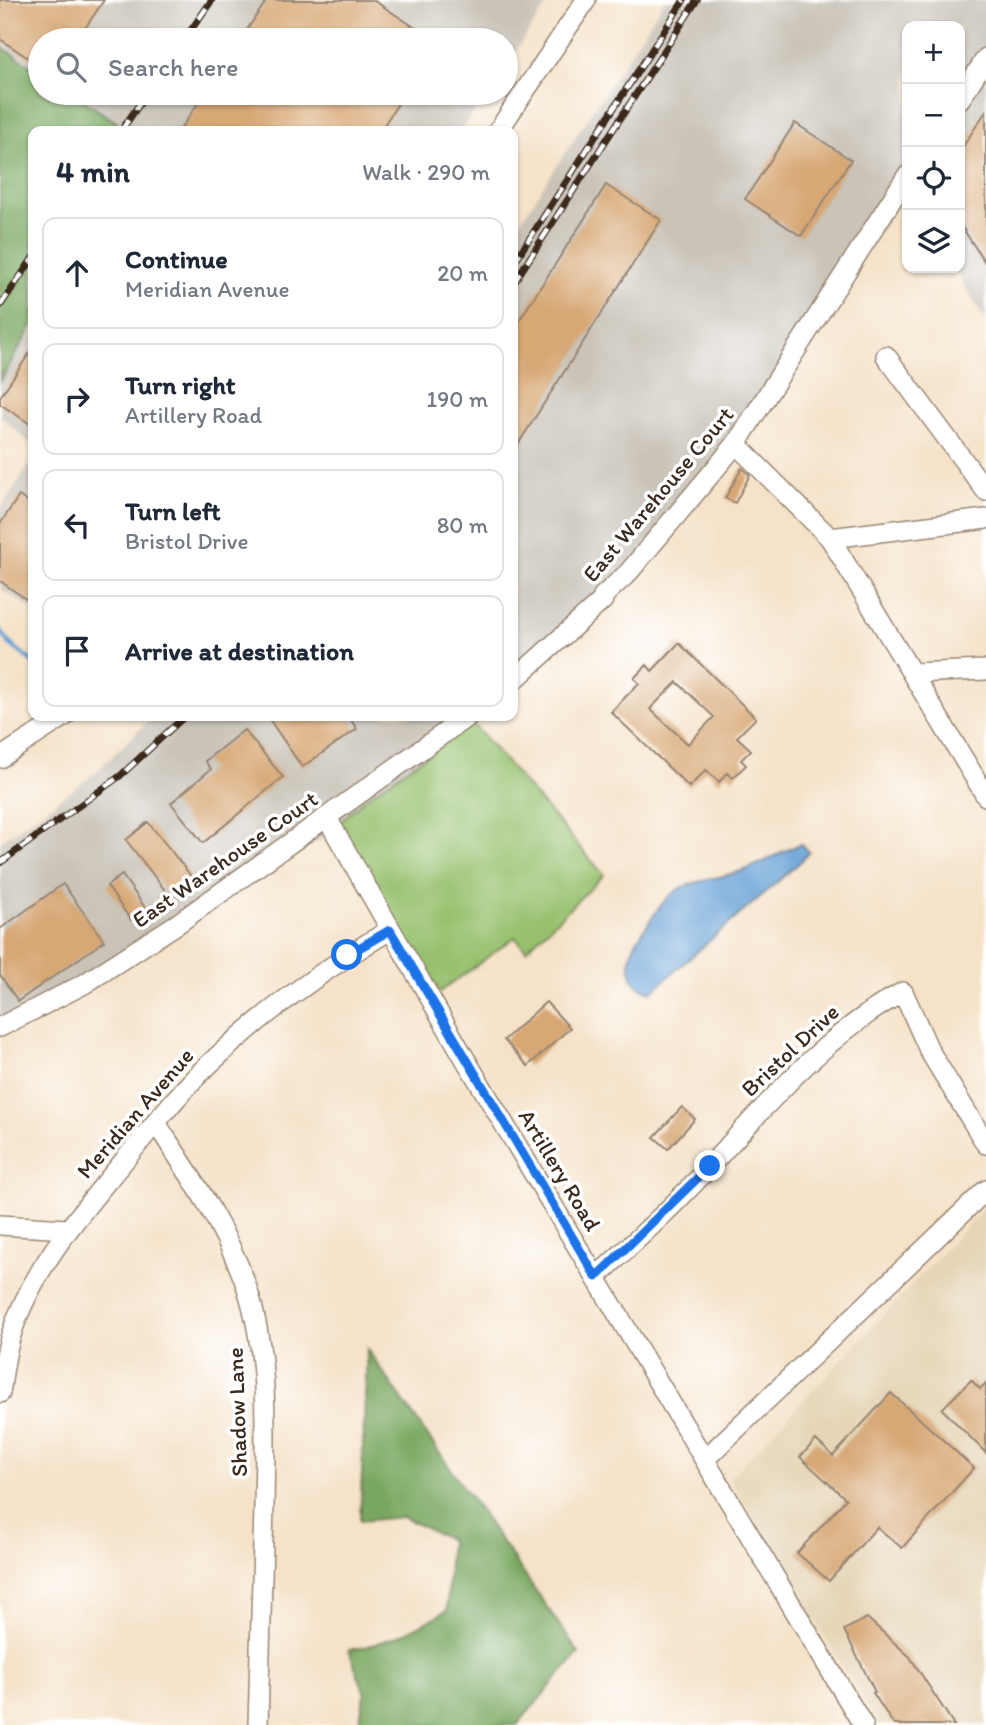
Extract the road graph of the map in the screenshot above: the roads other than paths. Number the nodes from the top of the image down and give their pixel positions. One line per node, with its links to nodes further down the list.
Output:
1 (586, 0): 4 (street)
2 (986, 58): 3 (street)
3 (965, 91)
4 (518, 101)
5 (515, 105): 6 (street)
6 (501, 126)
7 (902, 184): 9 (street, East Warehouse Court)
8 (886, 356): 10 (street)
9 (736, 444): 12 (street); 15 (street, East Warehouse Court)
10 (986, 491)
11 (986, 519): 12 (street)
12 (830, 538): 14 (street)
13 (986, 670): 14 (street)
14 (912, 673): 19 (street)
15 (518, 676)
16 (57, 721): 18 (street)
17 (461, 721): 20 (street, East Warehouse Court)
18 (0, 758)
19 (986, 796)
20 (327, 818): 21 (street, Artillery Road); 22 (street, East Warehouse Court)
21 (390, 930): 23 (street, Meridian Avenue); 28 (street, Artillery Road)
22 (0, 1027)
23 (156, 1123): 27 (street, Meridian Avenue); 31 (street, Shadow Lane)
24 (986, 1144): 28 (street, Bristol Drive)
25 (986, 1190): 30 (street)
26 (0, 1225): 27 (street)
27 (68, 1228): 29 (street, Meridian Avenue)
28 (596, 1277): 30 (street, Artillery Road)
29 (0, 1393)
30 (705, 1459): 32 (street, Artillery Road)
31 (258, 1725)
32 (863, 1725)

